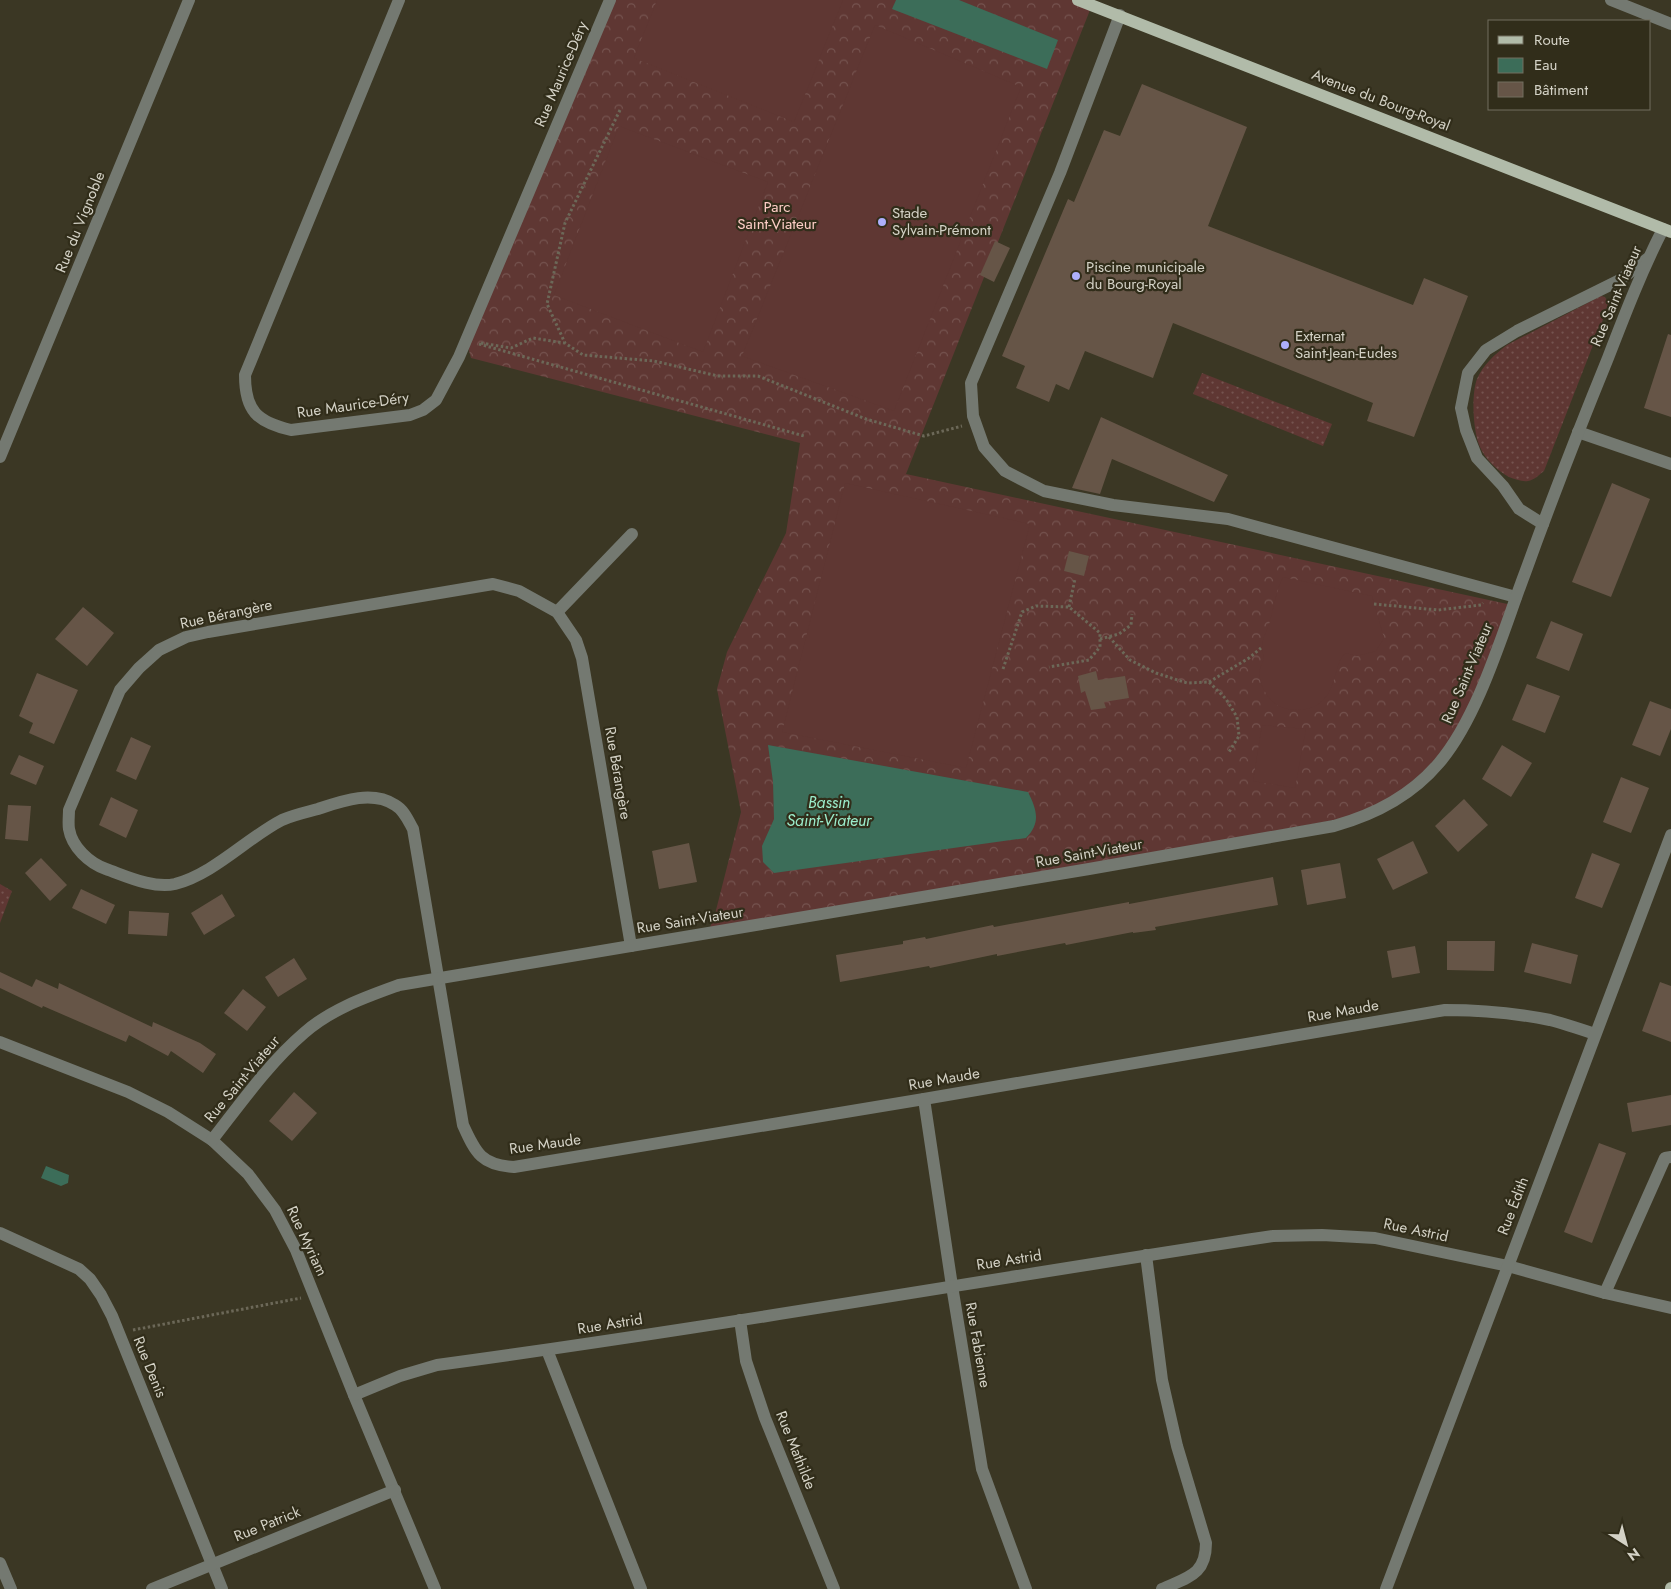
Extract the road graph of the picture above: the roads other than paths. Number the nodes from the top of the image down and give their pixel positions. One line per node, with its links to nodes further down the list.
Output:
1 (189, 0): 11 (street, Rue du Vignoble)
2 (399, 0): 3 (street, Rue Maurice-Déry)
3 (610, 0)
4 (1078, 0): 6 (main road, Avenue du Bourg-Royal)
5 (1611, 0): 7 (street)
6 (1120, 15): 8 (main road, Avenue du Bourg-Royal); 15 (street)
7 (1671, 24)
8 (1667, 231): 9 (street, Rue Saint-Viateur)
9 (1647, 259): 10 (street, Rue Saint-Viateur); 13 (street)
10 (1578, 432): 12 (street); 13 (street, Rue Saint-Viateur)
11 (0, 457)
12 (1671, 464)
13 (1543, 524): 15 (street, Rue Saint-Viateur)
14 (632, 534): 16 (street)
15 (1516, 597): 18 (street, Rue Saint-Viateur)
16 (557, 612): 18 (street, Rue Bérangère); 19 (street, Rue Bérangère)
17 (1671, 835): 20 (street, Rue Édith)
18 (631, 946): 19 (street, Rue Saint-Viateur)
19 (439, 979): 22 (street, Rue Maude); 23 (street, Rue Saint-Viateur)
20 (1595, 1034): 22 (street, Rue Maude); 27 (street, Rue Édith)
21 (0, 1042): 23 (street, Rue Myriam)
22 (924, 1099): 28 (street, Rue Fabienne)
23 (212, 1140): 33 (street, Rue Myriam)
24 (1671, 1157): 29 (street)
25 (0, 1233): 36 (street, Rue Denis)
26 (1146, 1255): 27 (street, Rue Astrid); 28 (street, Rue Astrid); 44 (street)
27 (1508, 1266): 29 (street, Rue Astrid); 45 (street, Rue Édith)
28 (952, 1286): 31 (street, Rue Astrid); 43 (street, Rue Fabienne)
29 (1605, 1293): 30 (street, Rue Astrid)
30 (1671, 1308)
31 (740, 1320): 32 (street, Rue Astrid); 42 (street, Rue Mathilde)
32 (547, 1350): 33 (street, Rue Astrid); 41 (street)
33 (354, 1395): 34 (street, Rue Myriam)
34 (395, 1490): 36 (street, Rue Patrick); 40 (street, Rue Myriam)
35 (0, 1564): 37 (street)
36 (212, 1564): 38 (street, Rue Patrick); 39 (street, Rue Denis)
37 (11, 1589)
38 (152, 1589)
39 (222, 1589)
40 (435, 1589)
41 (641, 1589)
42 (834, 1589)
43 (1026, 1589)
44 (1162, 1589)
45 (1386, 1589)

